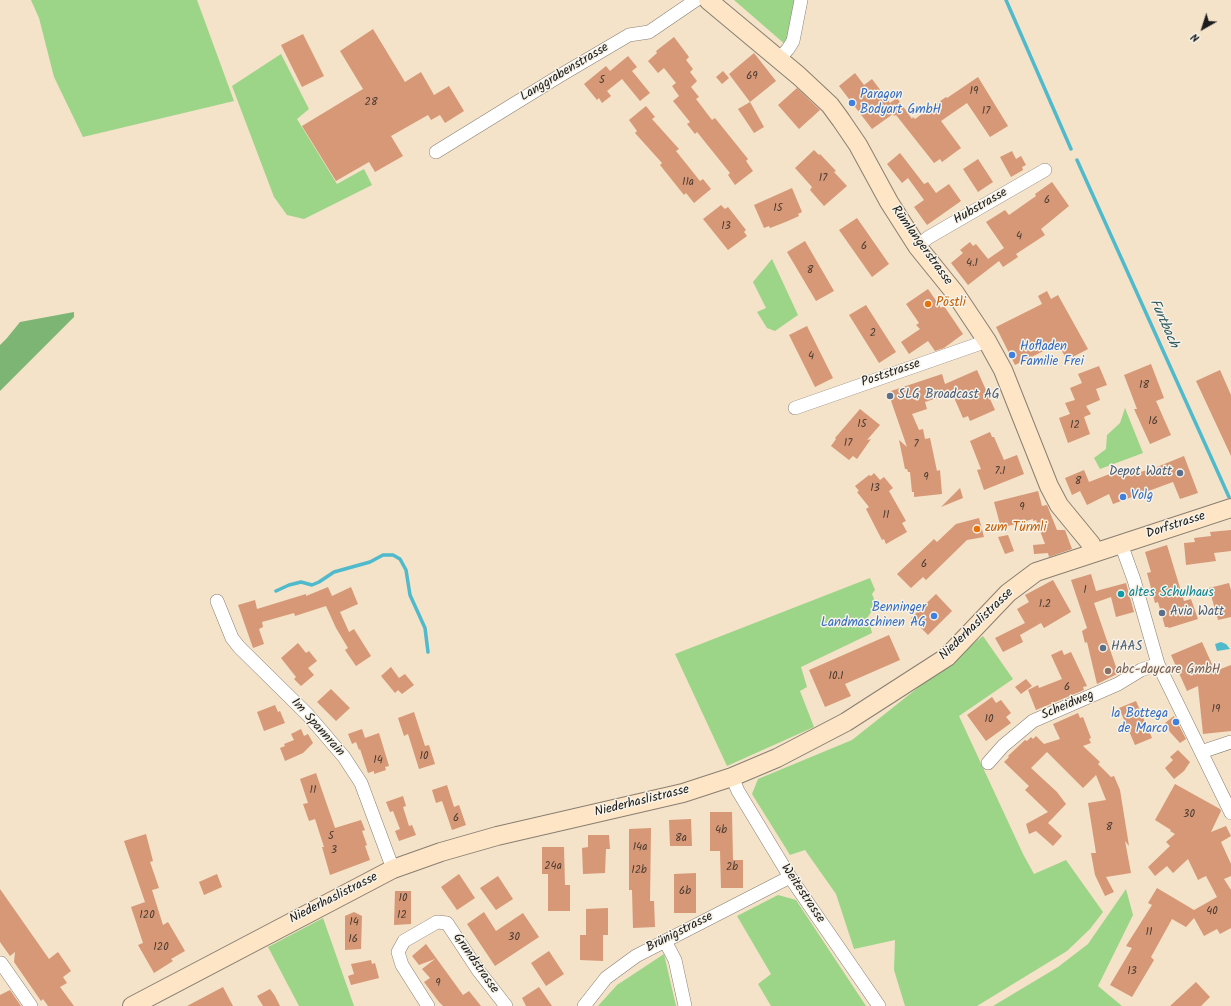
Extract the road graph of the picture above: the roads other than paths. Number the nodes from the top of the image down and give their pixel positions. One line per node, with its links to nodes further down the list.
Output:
1 (696, 0): 5 (street, Langgrabenstrasse)
2 (708, 0): 4 (street, Rümlangerstrasse)
3 (801, 0): 4 (street)
4 (779, 59): 7 (street, Rümlangerstrasse)
5 (436, 152)
6 (1045, 170): 7 (street, Hubstrasse)
7 (918, 246): 8 (street, Rümlangerstrasse)
8 (987, 341): 9 (street, Poststrasse); 12 (street, Rümlangerstrasse)
9 (795, 408)
10 (1231, 508): 11 (street, Dorfstrasse)
11 (1121, 544): 12 (street, Niederhaslistrasse); 14 (street)
12 (1094, 552): 18 (street, Niederhaslistrasse)
13 (217, 601): 20 (street, Im Spannrain)
14 (1158, 664): 16 (street); 17 (street, Scheidweg)
15 (1231, 742): 16 (street)
16 (1202, 752): 19 (street)
17 (988, 763)
18 (732, 778): 20 (street, Niederhaslistrasse); 21 (street, Weitestrasse)
19 (1231, 813)
20 (393, 869): 25 (street, Niederhaslistrasse)
21 (790, 877): 22 (street, Brünigstrasse); 30 (street, Weitestrasse)
22 (664, 941): 28 (street, Brünigstrasse); 29 (street)
23 (1, 963): 24 (street)
24 (31, 1006)
25 (132, 1006)
26 (428, 1006): 27 (street, Grundstrasse)
27 (506, 1006)
28 (584, 1006)
29 (685, 1006)
30 (879, 1006)

